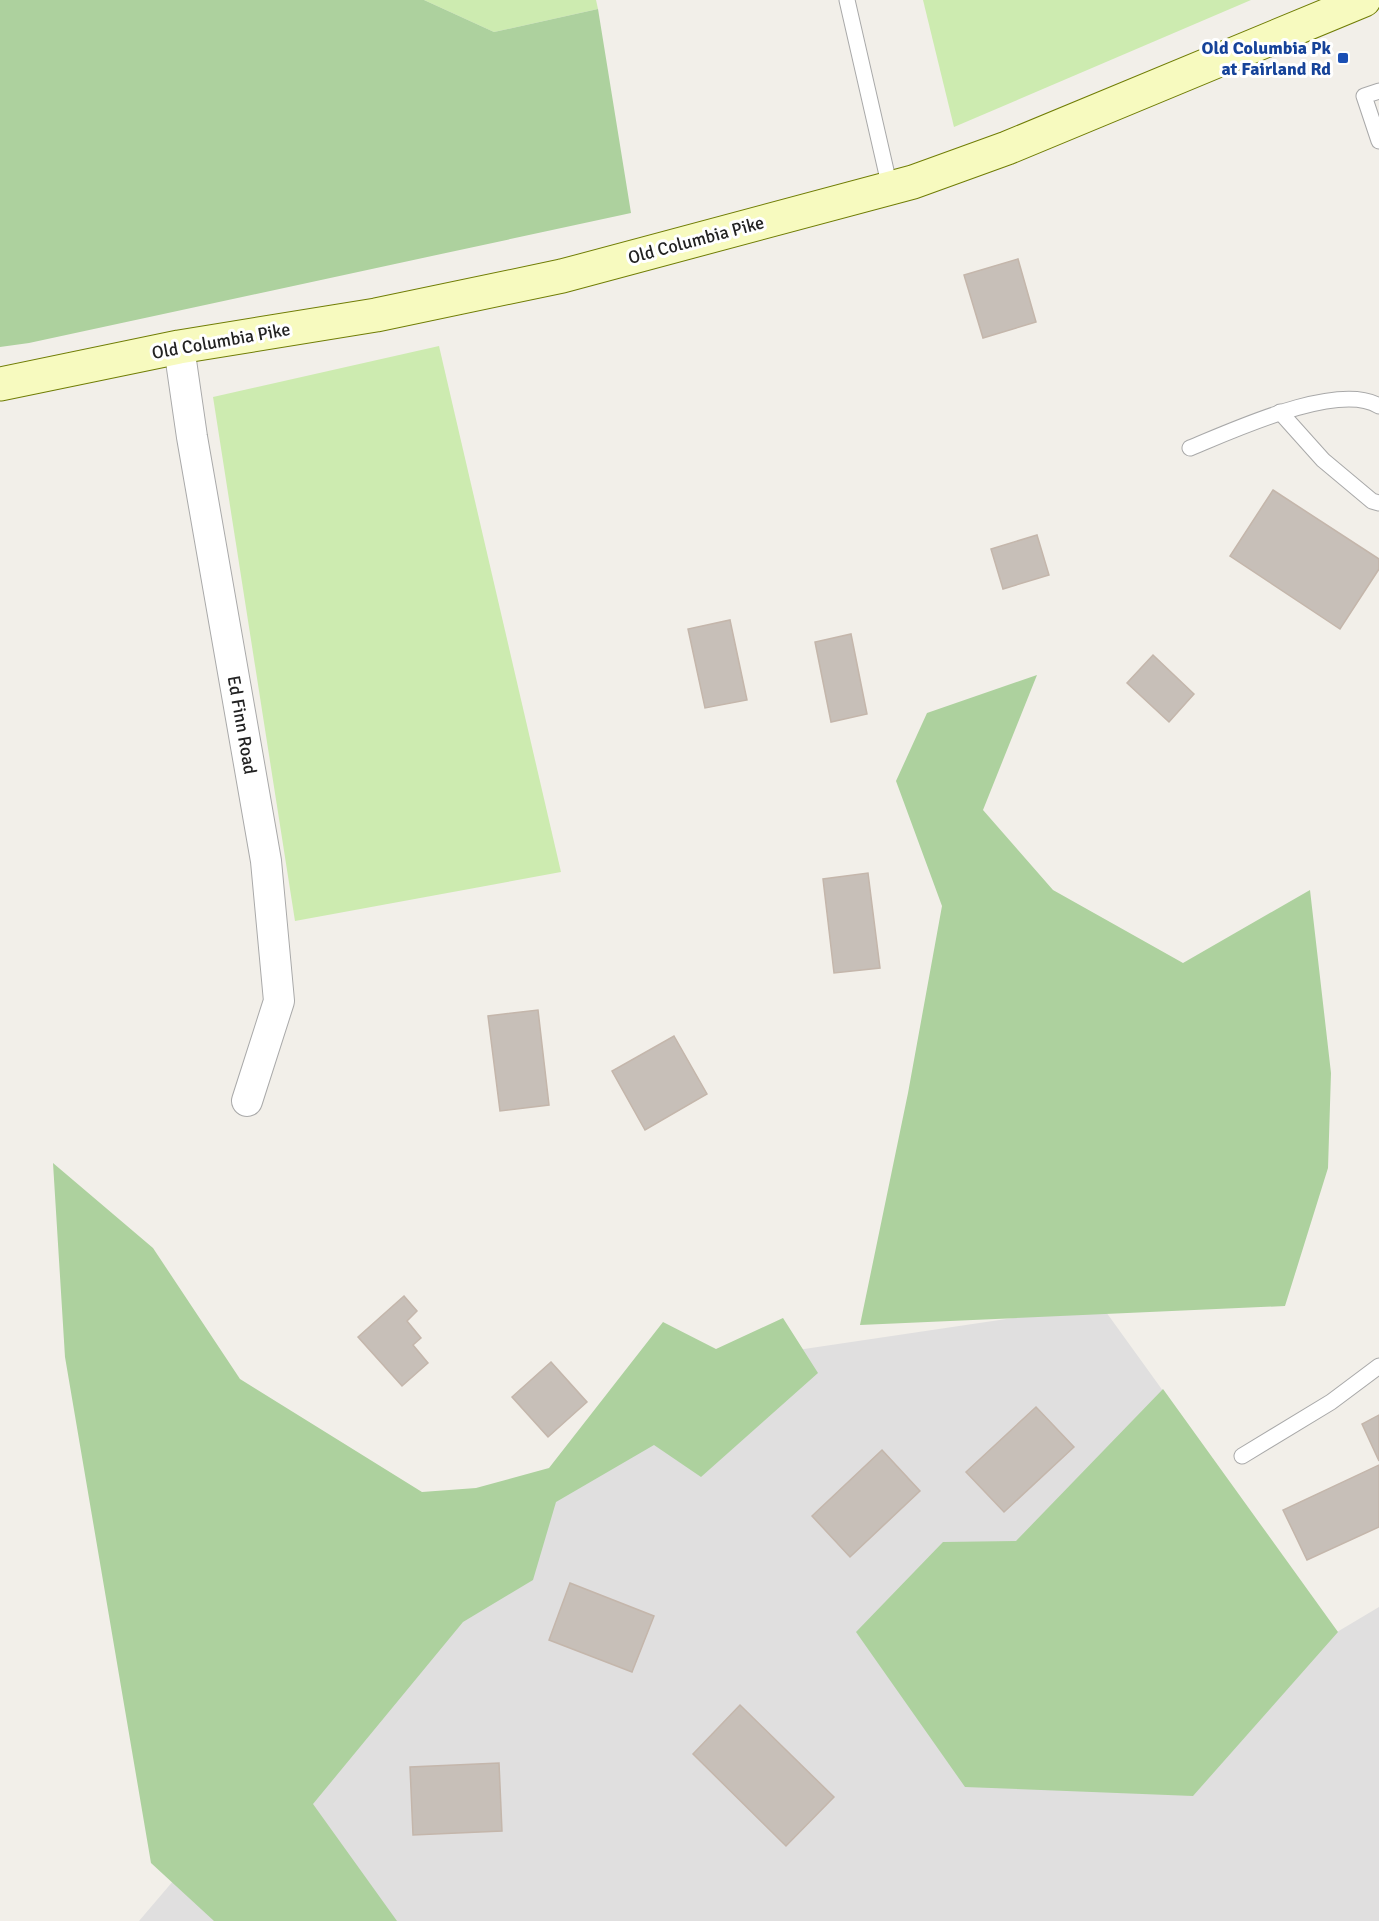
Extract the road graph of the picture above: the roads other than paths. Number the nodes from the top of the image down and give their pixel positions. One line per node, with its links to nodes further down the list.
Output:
1 (847, 0): 5 (lane)
2 (1364, 0): 5 (main road, Old Columbia Pike)
3 (1379, 91): 4 (lane)
4 (1379, 141)
5 (890, 188): 6 (main road, Old Columbia Pike)
6 (179, 347): 7 (main road, Old Columbia Pike); 12 (street, Ed Finn Road)
7 (0, 384)
8 (1379, 406): 9 (lane)
9 (1280, 412): 10 (lane); 11 (lane)
10 (1190, 448)
11 (1379, 503)
12 (247, 1101)
13 (1379, 1366): 14 (lane)
14 (1242, 1456)

